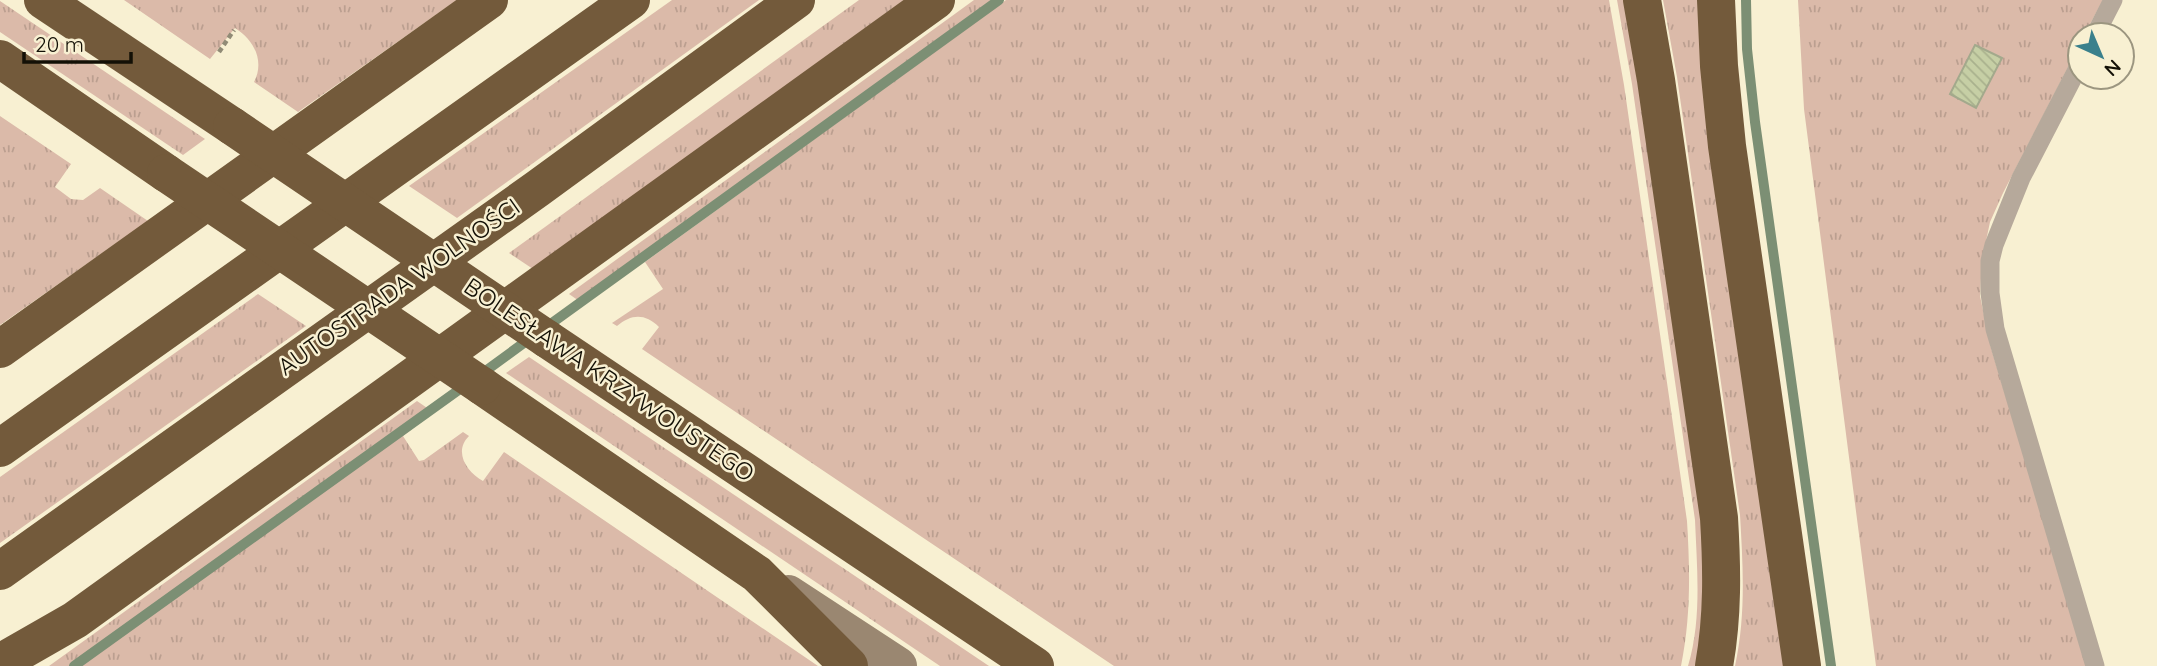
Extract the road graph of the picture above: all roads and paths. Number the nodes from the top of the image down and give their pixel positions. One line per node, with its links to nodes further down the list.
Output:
1 (43, 0): 23 (highway, BOLESŁAWA KRZYWOUSTEGO, bridge)
2 (489, 0): 14 (highway)
3 (631, 0): 15 (highway)
4 (796, 0): 16 (highway, AUTOSTRADA WOLNOŚCI)
5 (936, 0): 18 (highway)
6 (1642, 0): 24 (highway)
7 (1716, 0): 25 (highway)
8 (2113, 0): 9 (lane)
9 (2102, 21)
10 (234, 30): 11 (path)
11 (219, 52)
12 (0, 59): 17 (highway, bridge)
13 (2066, 91): 26 (lane)
14 (0, 349)
15 (0, 448)
16 (0, 570)
17 (757, 574): 21 (highway); 22 (main road)
18 (75, 620): 19 (highway); 20 (highway)
19 (0, 663)
20 (28, 666)
21 (849, 666)
22 (898, 666)
23 (1035, 666)
24 (1714, 666)
25 (1802, 666)
26 (2095, 666)

